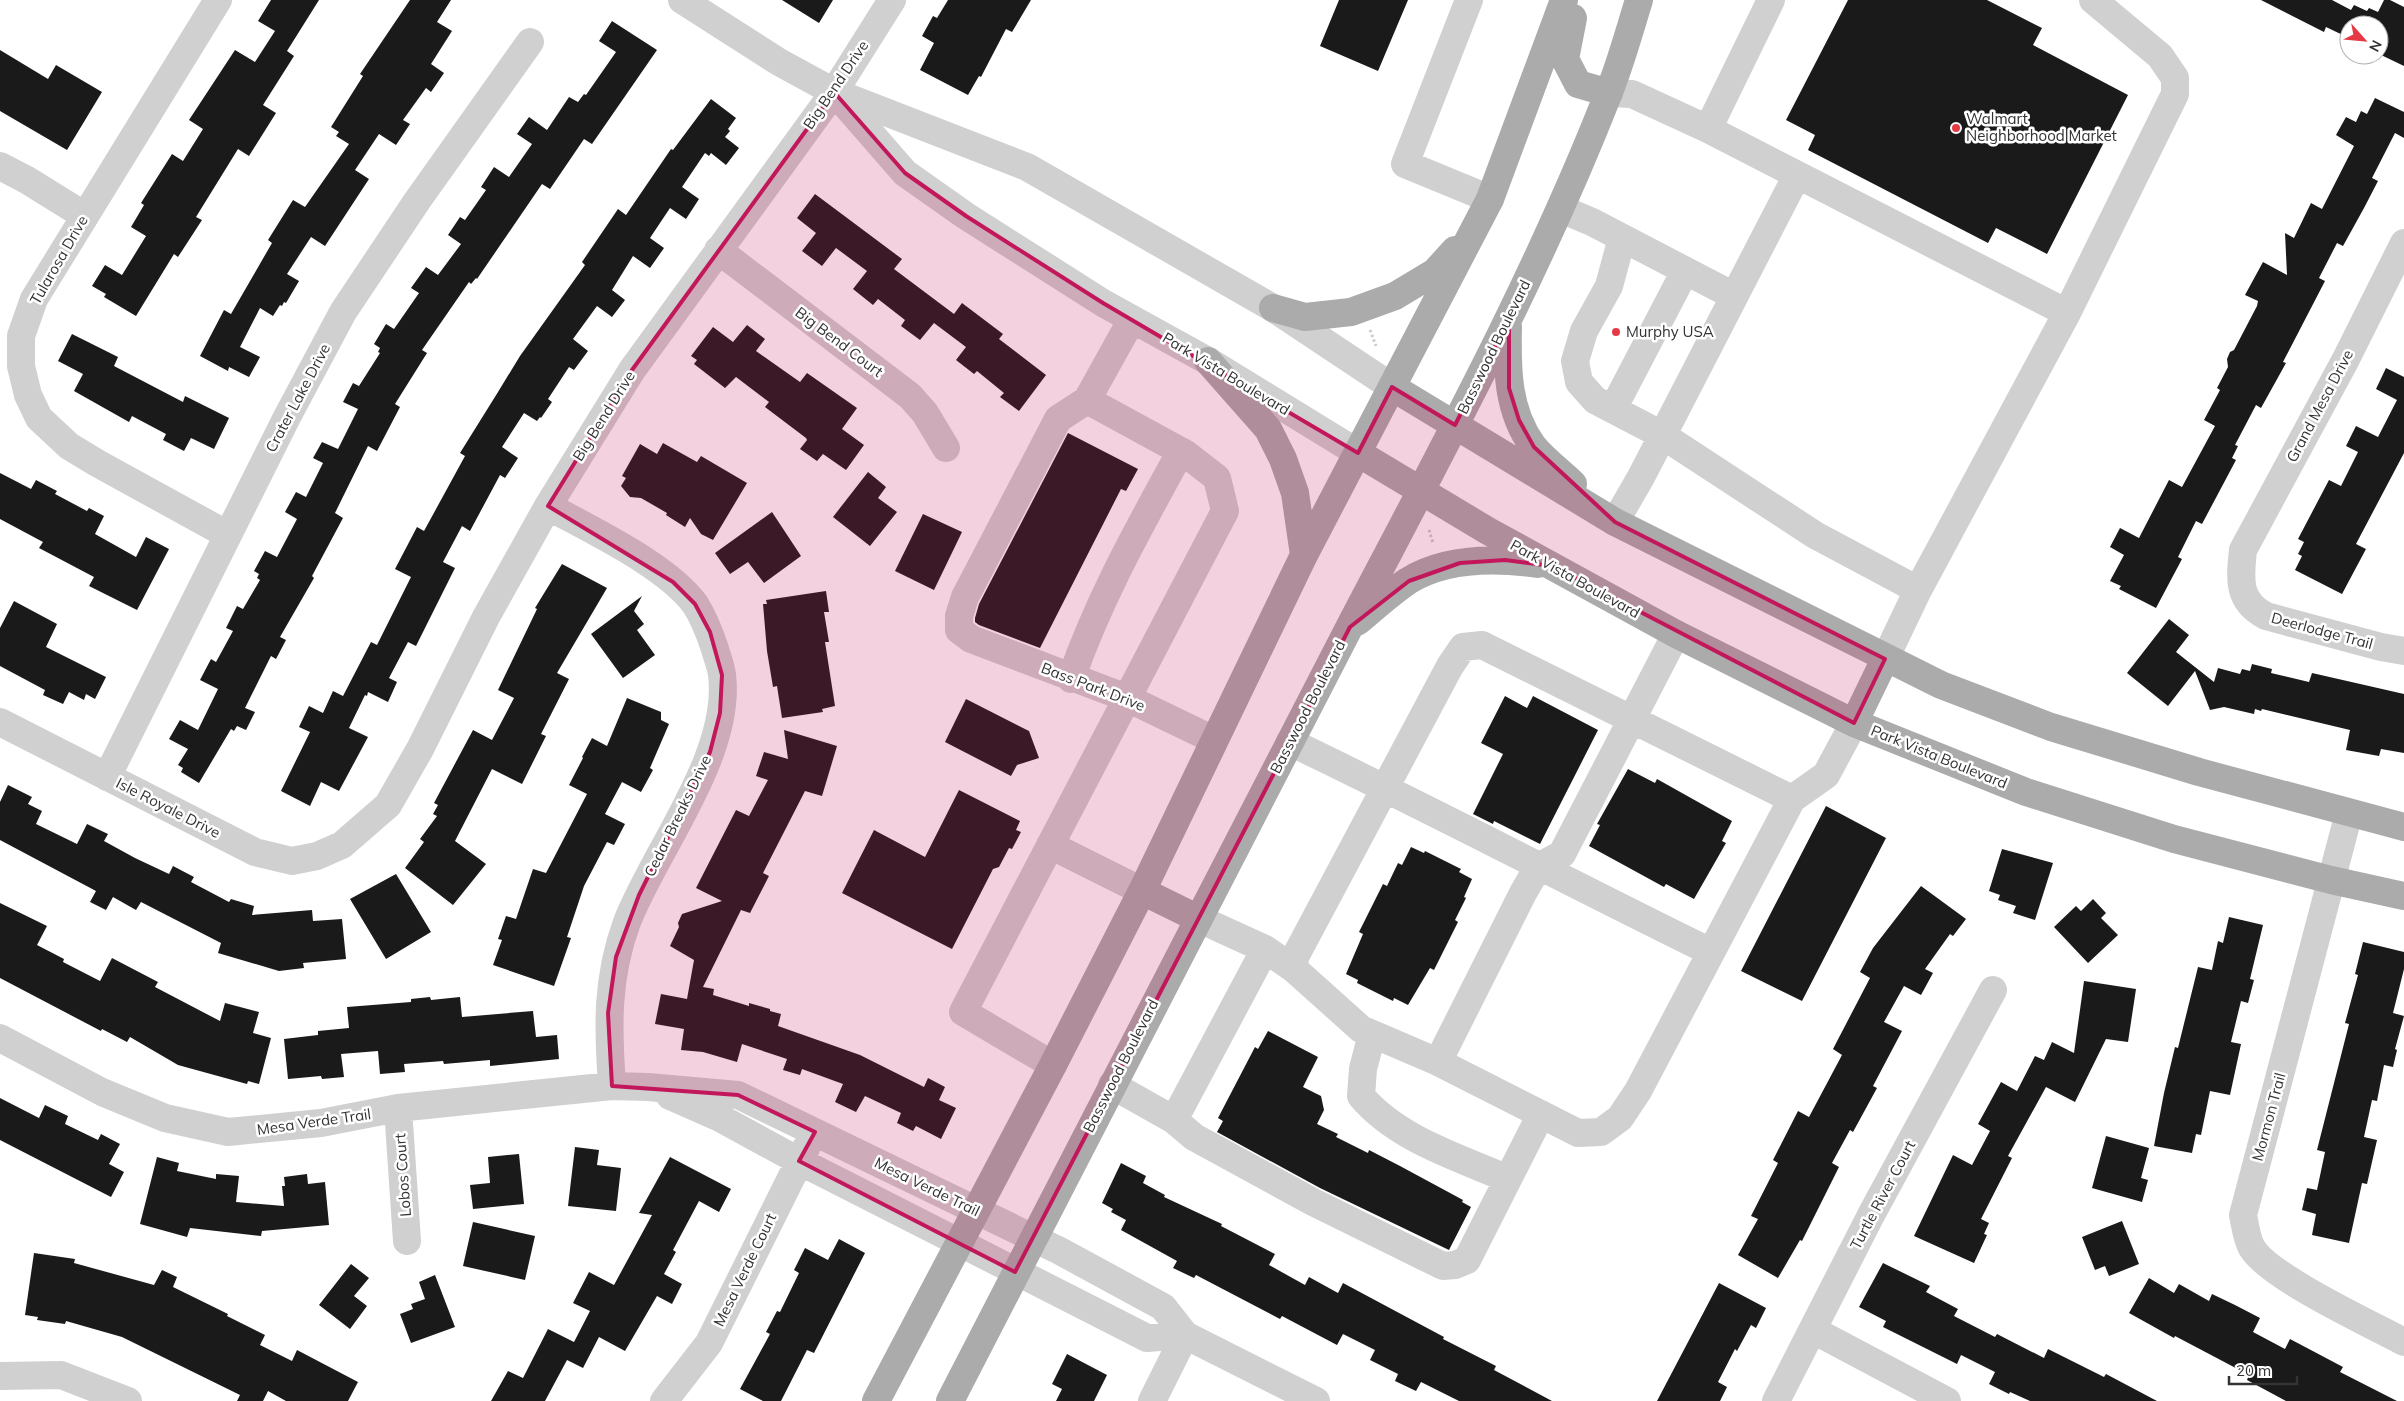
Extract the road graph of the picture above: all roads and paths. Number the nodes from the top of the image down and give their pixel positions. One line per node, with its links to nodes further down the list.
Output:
1 (218, 0): 18 (street, Tularosa Drive)
2 (682, 0): 11 (street, Park Vista Boulevard)
3 (892, 0): 11 (street, Big Bend Drive)
4 (1469, 0): 16 (street)
5 (1564, 0): 16 (main road)
6 (1579, 0): 12 (main road)
7 (1639, 0): 12 (main road, Basswood Boulevard)
8 (1771, 0): 13 (street)
9 (2093, 0): 26 (street)
10 (530, 42): 42 (street, Crater Lake Drive)
11 (834, 92): 22 (street, Big Bend Drive); 25 (street, Park Vista Boulevard); 27 (street, Park Vista Boulevard)
12 (1609, 93): 13 (street); 17 (main road, Basswood Boulevard)
13 (1708, 130): 15 (street)
14 (0, 166): 18 (street)
15 (1797, 175): 24 (street); 26 (street)
16 (1490, 199): 19 (main road)
17 (1560, 209): 20 (street); 28 (main road, Basswood Boulevard)
18 (85, 216): 42 (street, Tularosa Drive)
19 (1474, 228): 25 (main road); 30 (main road)
20 (1622, 238): 23 (street); 32 (street)
21 (2404, 243): 46 (street, Grand Mesa Drive)
22 (718, 250): 35 (street, Big Bend Court); 39 (street, Big Bend Drive)
23 (1685, 271): 24 (street); 32 (street)
24 (1734, 296): 34 (street)
25 (1273, 308): 30 (street, Park Vista Boulevard)
26 (2067, 314): 47 (street)
27 (1132, 319): 29 (street, Park Vista Boulevard); 31 (street)
28 (1509, 319): 33 (main road, Basswood Boulevard); 40 (main road)
29 (1208, 361): 37 (street, Park Vista Boulevard); 44 (main road)
30 (1392, 387): 33 (main road, Park Vista Boulevard); 37 (main road)
31 (1087, 400): 36 (street); 52 (street, Bass Park Drive)
32 (1613, 409): 34 (street)
33 (1455, 425): 38 (main road, Basswood Boulevard); 40 (main road, Park Vista Boulevard)
34 (1662, 435): 40 (street); 47 (street)
35 (946, 448)
36 (1180, 451): 52 (street); 53 (street)
37 (1358, 453): 38 (main road, Park Vista Boulevard); 44 (main road)
38 (1421, 490): 45 (main road, Park Vista Boulevard); 48 (main road, Basswood Boulevard)
39 (548, 506): 64 (street, Big Bend Drive); 80 (street, Cedar Breaks Drive)
40 (1615, 522): 51 (main road, Park Vista Boulevard)
41 (1428, 527): 43 (path)
42 (228, 534): 59 (street, Crater Lake Drive)
43 (1434, 546)
44 (1304, 555): 57 (main road)
45 (1552, 566): 48 (main road); 49 (main road, Park Vista Boulevard)
46 (2241, 570): 50 (street, Deerlodge Trail)
47 (1918, 590): 51 (street)
48 (1350, 627): 58 (main road, Basswood Boulevard)
49 (1676, 634): 54 (street); 56 (main road, Park Vista Boulevard)
50 (2404, 651)
51 (1885, 659): 56 (main road); 62 (main road, Park Vista Boulevard)
52 (1071, 679): 53 (street, Bass Park Drive)
53 (1127, 698): 57 (street, Bass Park Drive); 65 (street)
54 (1631, 719): 60 (street); 61 (street); 66 (street)
55 (0, 722): 59 (street, Isle Royale Drive)
56 (1854, 723): 61 (street); 67 (main road, Park Vista Boulevard)
57 (1214, 740): 68 (main road)
58 (1290, 742): 60 (street); 70 (main road, Basswood Boulevard)
59 (107, 777): 64 (street, Isle Royale Drive)
60 (1385, 788): 66 (street); 73 (street)
61 (1792, 799): 72 (street)
62 (2348, 813): 63 (main road, Park Vista Boulevard); 67 (street, Mormon Trail)
63 (2404, 827)
64 (342, 845)
65 (1050, 845): 68 (street); 78 (street)
66 (1538, 867): 72 (street); 77 (street)
67 (2330, 880): 69 (main road, Park Vista Boulevard); 95 (street, Mormon Trail)
68 (1142, 891): 70 (main road); 78 (main road)
69 (2404, 896)
70 (1197, 918): 71 (street); 79 (main road, Basswood Boulevard)
71 (1265, 949): 73 (street); 84 (street)
72 (1711, 952): 83 (street)
73 (1294, 969): 75 (street)
74 (1994, 990): 93 (street, Turtle River Court)
75 (1372, 1034): 77 (street); 87 (street)
76 (0, 1038): 82 (street, Mesa Verde Trail)
77 (1438, 1062): 83 (street)
78 (1054, 1065): 88 (main road)
79 (1112, 1085): 84 (street); 89 (main road, Basswood Boulevard)
80 (612, 1086): 81 (street, Mesa Verde Trail); 82 (street, Mesa Verde Trail)
81 (648, 1087): 85 (street, Mesa Verde Trail); 86 (street, Mesa Verde Trail)
82 (398, 1108): 90 (street, Lobos Court)
83 (1541, 1114): 87 (street)
84 (1174, 1120): 87 (street)
85 (815, 1132): 86 (street, Mesa Verde Court); 88 (street, Mesa Verde Trail)
86 (799, 1161): 91 (street, Mesa Verde Trail); 98 (street, Mesa Verde Court)
87 (1508, 1179)
88 (976, 1210): 89 (street, Mesa Verde Trail); 91 (main road)
89 (1033, 1238): 92 (main road, Basswood Boulevard); 94 (street, Mesa Verde Trail)
90 (407, 1241)
91 (959, 1243): 92 (street, Mesa Verde Trail); 99 (main road)
92 (1016, 1272): 94 (street, Mesa Verde Trail); 100 (main road, Basswood Boulevard)
93 (1813, 1330): 103 (street, Turtle River Court); 104 (street)
94 (1185, 1335): 101 (street); 102 (street, Mesa Verde Trail)
95 (2404, 1342)
96 (0, 1376): 97 (street)
97 (128, 1401)
98 (664, 1401)
99 (876, 1401)
100 (950, 1401)
101 (1152, 1401)
102 (1316, 1401)
103 (1776, 1401)
104 (1947, 1401)

